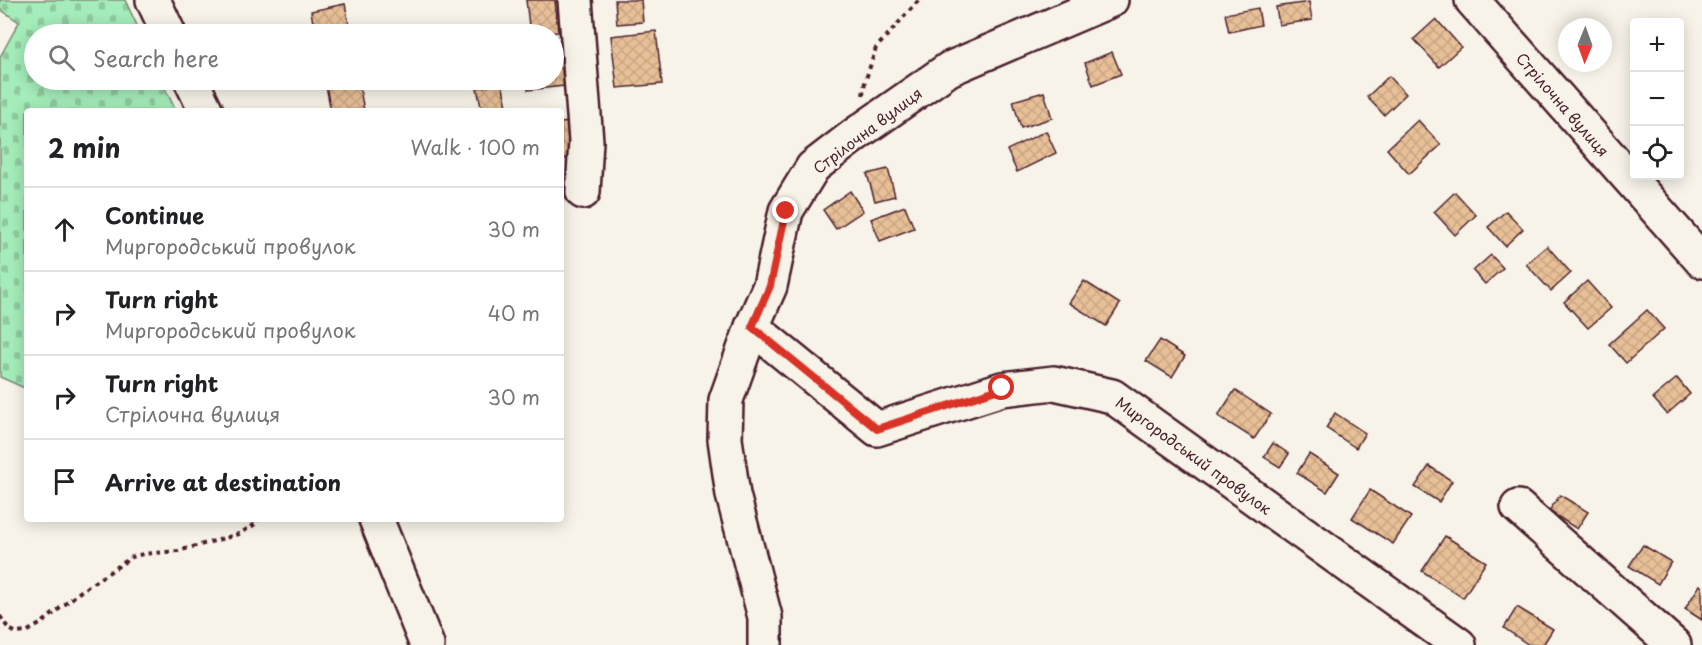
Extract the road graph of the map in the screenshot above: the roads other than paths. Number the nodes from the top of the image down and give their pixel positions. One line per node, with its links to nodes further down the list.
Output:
1 (153, 0): 5 (street)
2 (574, 0): 8 (street)
3 (1111, 0): 10 (street, Стрілочна вулиця)
4 (1472, 0): 9 (street, Стрілочна вулиця)
5 (164, 24)
6 (196, 90): 7 (street)
7 (205, 108)
8 (583, 192)
9 (1702, 261)
10 (752, 327): 14 (street, Стрілочна вулиця); 15 (street, Миргородський провулок)
11 (1518, 507): 16 (street)
12 (377, 522): 13 (street)
13 (427, 645)
14 (765, 645)
15 (1459, 645)
16 (1674, 645)

